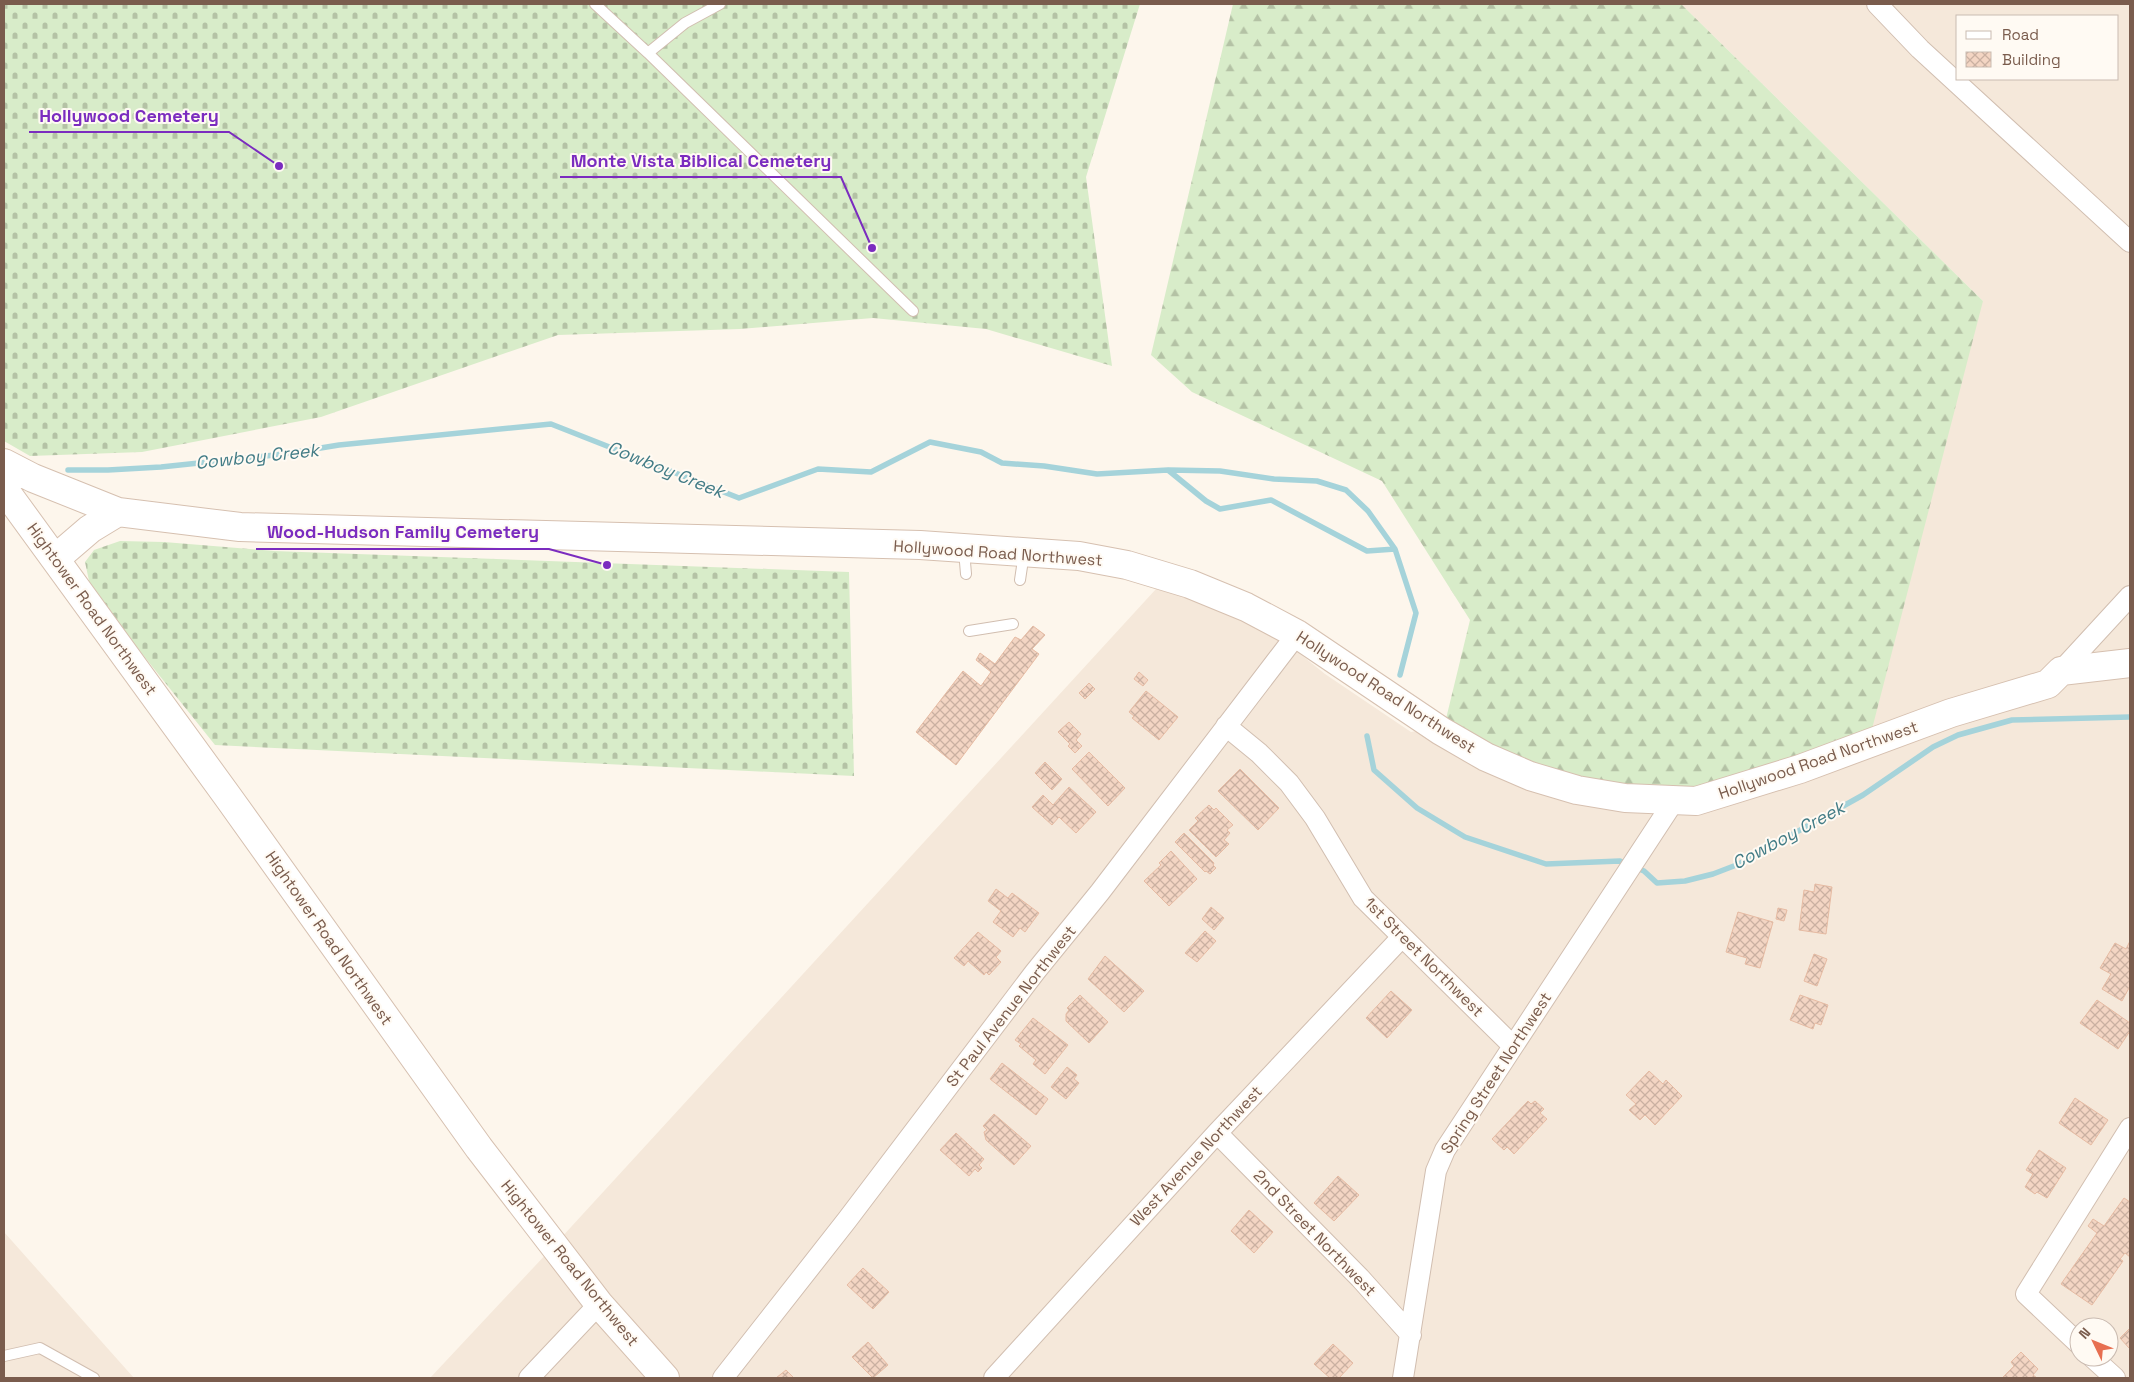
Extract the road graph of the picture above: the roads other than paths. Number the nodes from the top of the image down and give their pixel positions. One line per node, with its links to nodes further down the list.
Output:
1 (595, 4): 4 (lane)
2 (720, 4): 4 (lane)
3 (1877, 4): 5 (street)
4 (648, 53): 6 (lane)
5 (2130, 242)
6 (913, 311)
7 (4, 463): 9 (street, Hollywood Road Northwest)
8 (4, 489): 11 (street, Hightower Road Northwest)
9 (118, 512): 10 (street, Hollywood Road Northwest); 11 (street)
10 (1024, 552): 12 (lane); 16 (street, Hollywood Road Northwest)
11 (55, 559): 25 (street, Hightower Road Northwest)
12 (1020, 580)
13 (2130, 596): 18 (street)
14 (1013, 624): 15 (lane)
15 (969, 631)
16 (1298, 634): 19 (street, St Paul Avenue Northwest); 20 (street, Hollywood Road Northwest)
17 (2130, 663): 18 (street)
18 (2061, 671): 20 (street, Hollywood Road Northwest)
19 (1226, 726): 21 (street, 1st Street Northwest); 34 (street, St Paul Avenue Northwest)
20 (1674, 801): 22 (street, Spring Street Northwest)
21 (1402, 937): 22 (street, 1st Street Northwest); 24 (street, West Avenue Northwest)
22 (1513, 1046): 26 (street, Spring Street Northwest)
23 (2130, 1128): 27 (street)
24 (1216, 1133): 26 (street, 2nd Street Northwest); 35 (street, West Avenue Northwest)
25 (599, 1304): 32 (street); 33 (street, Hightower Road Northwest)
26 (1411, 1335): 30 (street, Spring Street Northwest)
27 (2069, 1335)
28 (4, 1356): 31 (lane)
29 (2103, 1367): 36 (street)
30 (1409, 1374)
31 (94, 1378)
32 (529, 1378)
33 (665, 1378)
34 (723, 1378)
35 (994, 1378)
36 (2115, 1378)

